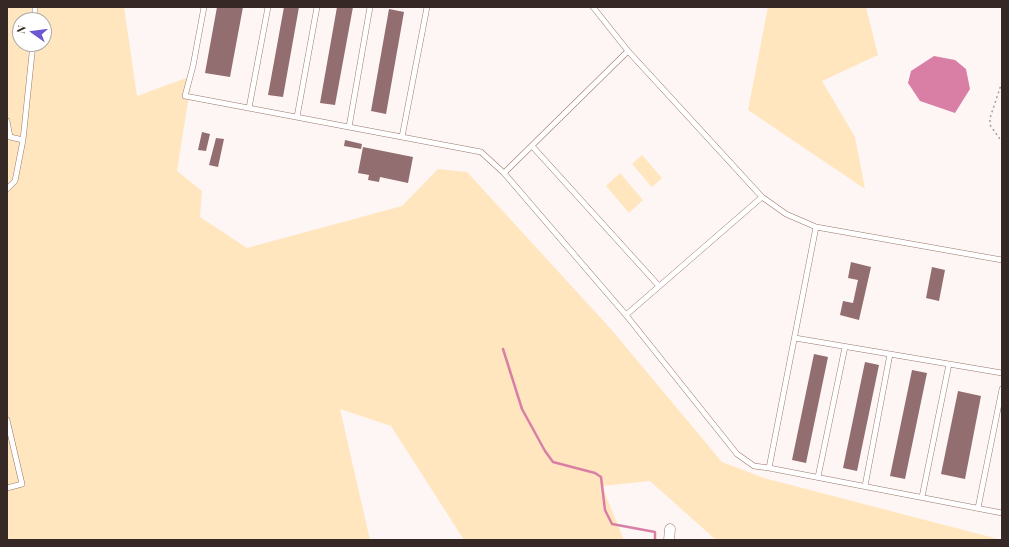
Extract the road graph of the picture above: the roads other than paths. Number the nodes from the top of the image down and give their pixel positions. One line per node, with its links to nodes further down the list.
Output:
1 (204, 7): 9 (lane)
2 (268, 7): 9 (lane)
3 (317, 7): 10 (lane)
4 (370, 7): 12 (lane)
5 (426, 7): 13 (lane)
6 (593, 7): 7 (lane)
7 (628, 51): 15 (lane); 18 (lane)
8 (32, 52): 14 (lane)
9 (249, 108): 10 (lane)
10 (297, 117): 12 (lane)
11 (7, 121): 14 (lane)
12 (349, 127): 13 (lane)
13 (402, 137): 16 (lane)
14 (23, 140): 17 (lane)
15 (532, 146): 16 (lane); 21 (lane)
16 (504, 173): 22 (lane)
17 (7, 189)
18 (762, 197): 19 (lane); 21 (lane)
19 (816, 227): 20 (lane); 23 (lane)
20 (1002, 260)
21 (659, 286): 22 (lane)
22 (626, 315): 30 (lane)
23 (795, 338): 24 (lane); 30 (lane)
24 (845, 347): 25 (lane); 31 (lane)
25 (890, 354): 26 (lane); 32 (lane)
26 (949, 364): 27 (lane); 34 (lane)
27 (1002, 373)
28 (1002, 389): 35 (lane)
29 (7, 420): 33 (lane)
30 (770, 468): 31 (lane)
31 (818, 477): 32 (lane)
32 (865, 486): 34 (lane)
33 (7, 488)
34 (922, 497): 35 (lane)
35 (978, 508): 36 (lane)
36 (1002, 513)
37 (670, 529): 38 (street)
38 (669, 540)

